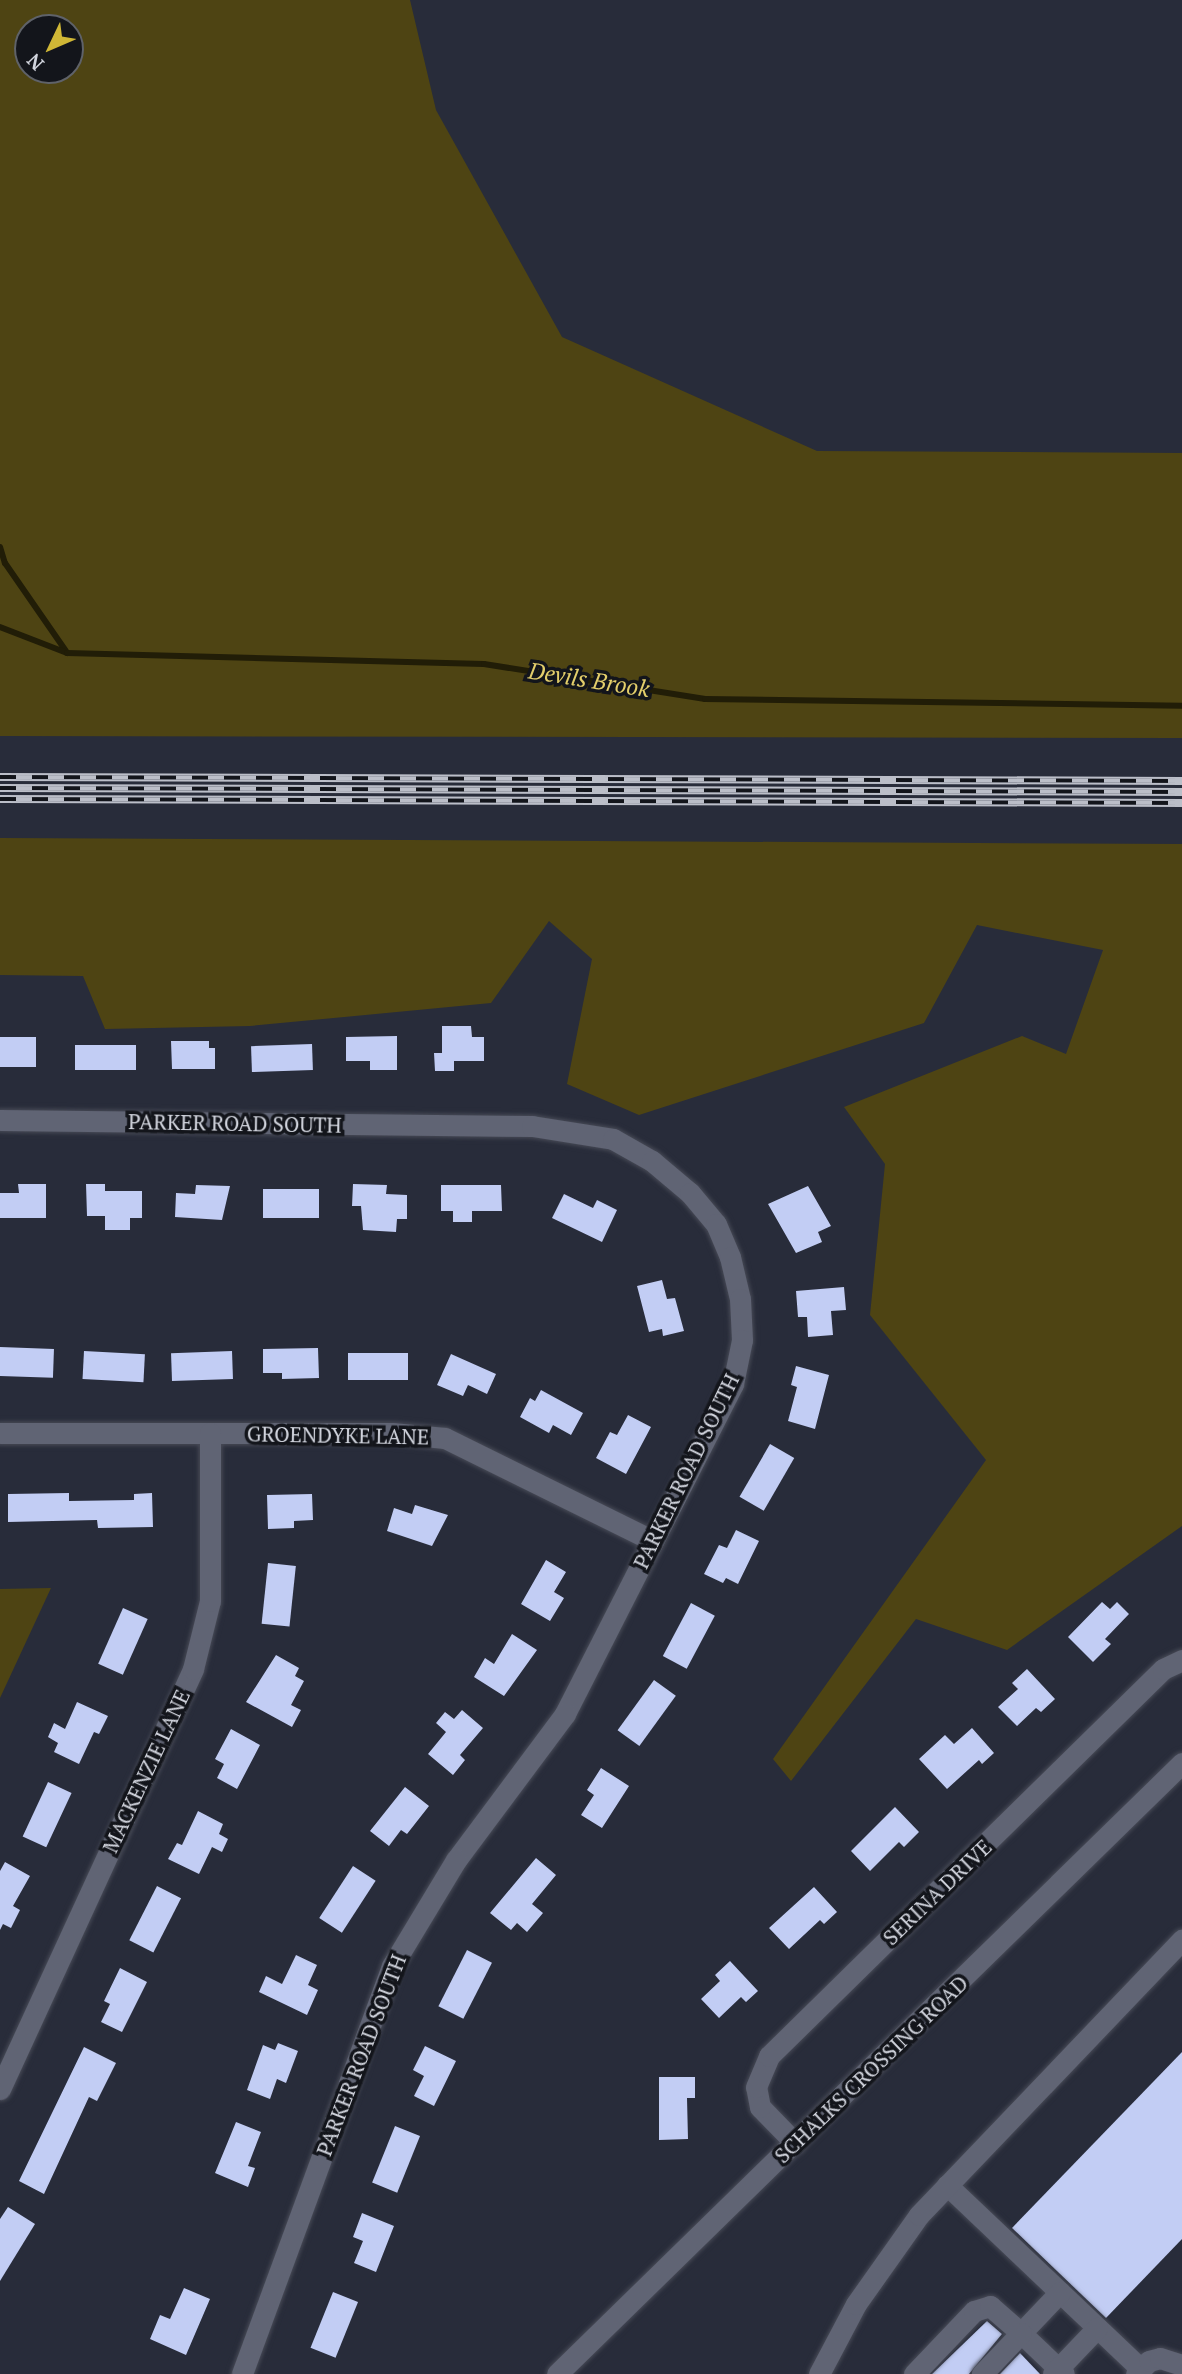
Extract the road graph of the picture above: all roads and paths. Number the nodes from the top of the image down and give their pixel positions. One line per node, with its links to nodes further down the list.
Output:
1 (0, 1120): 4 (street, PARKER ROAD SOUTH)
2 (0, 1433): 3 (street, GROENDYKE LANE)
3 (211, 1433): 4 (street, GROENDYKE LANE); 8 (street, MACKENZIE LANE)
4 (653, 1541): 17 (street, PARKER ROAD SOUTH)
5 (1182, 1660): 9 (street, SERINA DRIVE)
6 (1182, 1763): 9 (street, SCHALKS CROSSING ROAD)
7 (1182, 1940): 10 (street)
8 (0, 2089)
9 (796, 2143): 18 (street, SCHALKS CROSSING ROAD)
10 (947, 2185): 11 (street); 19 (street)
11 (1060, 2292): 12 (street); 13 (street)
12 (1097, 2328): 15 (street); 16 (street)
13 (1021, 2333): 16 (street); 20 (street); 21 (street)
14 (1182, 2365): 15 (street)
15 (1138, 2371)
16 (1059, 2372)
17 (242, 2374)
18 (557, 2374)
19 (819, 2374)
20 (914, 2374)
21 (982, 2374)

